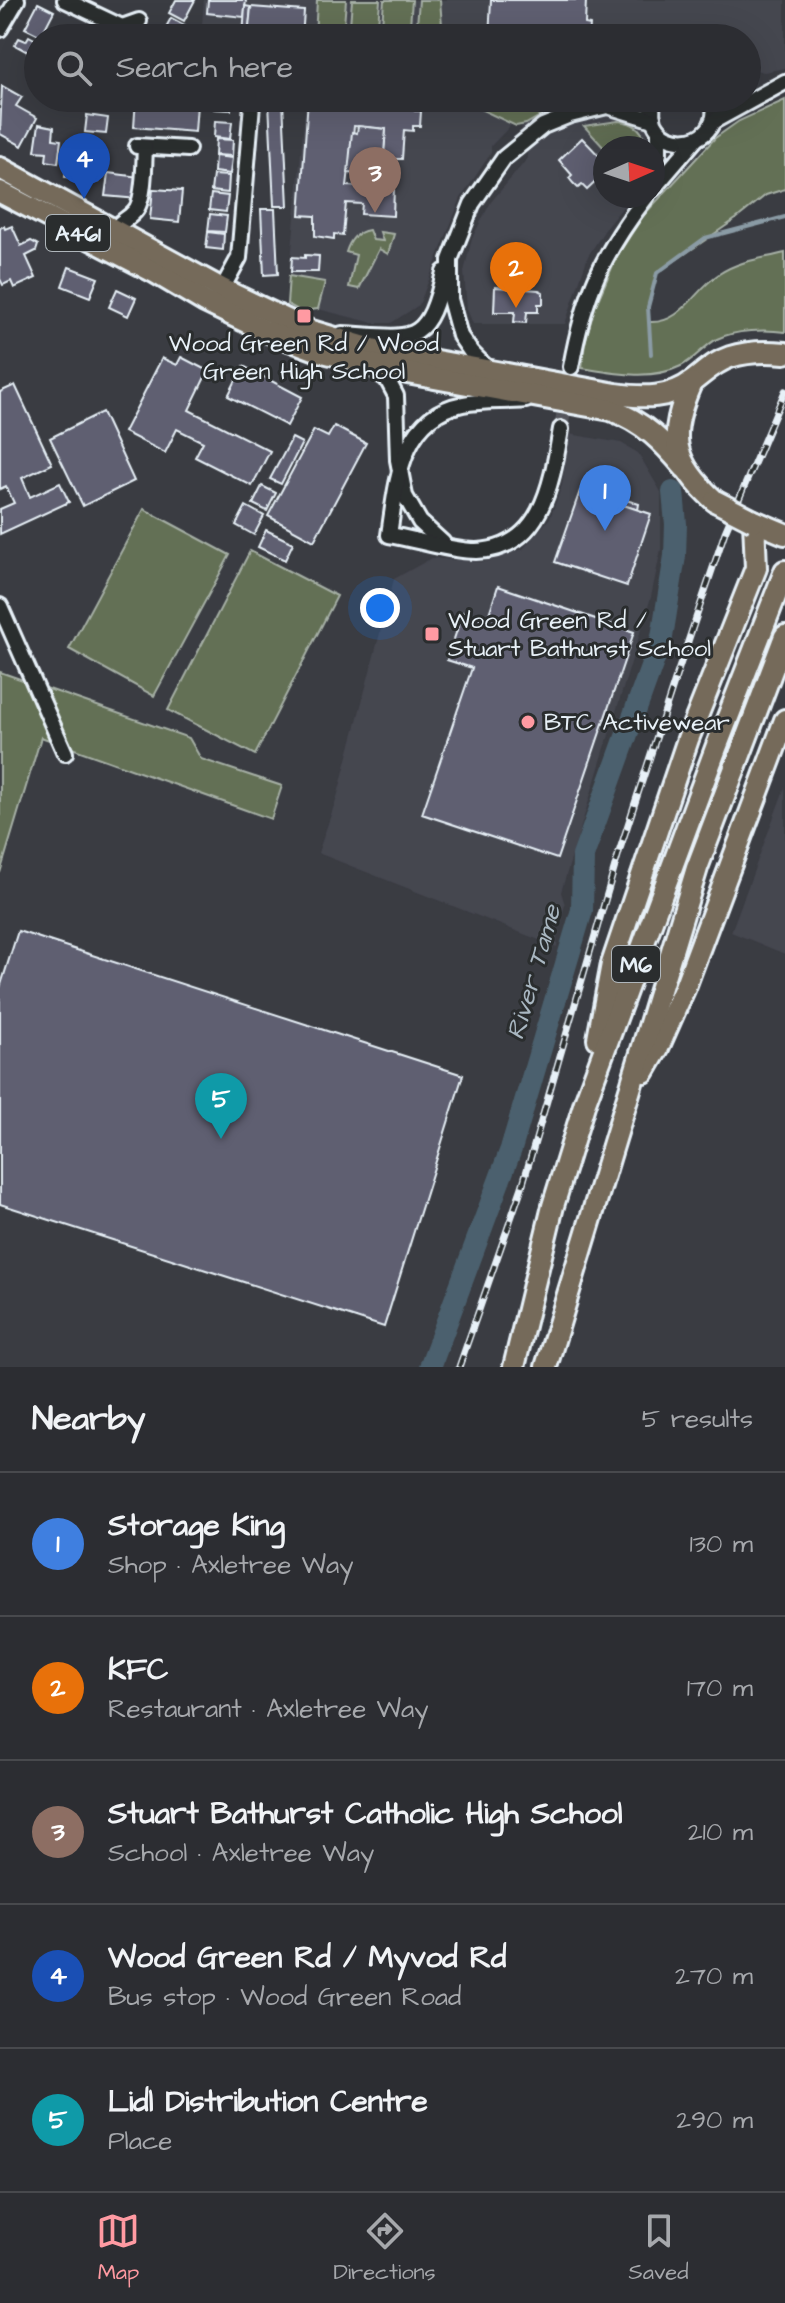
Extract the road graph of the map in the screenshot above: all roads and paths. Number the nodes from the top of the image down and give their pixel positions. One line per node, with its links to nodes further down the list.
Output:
1 (17, 0): 6 (street)
2 (65, 0): 4 (street)
3 (139, 21): 5 (street)
4 (116, 24)
5 (130, 24)
6 (0, 29)
7 (779, 85): 8 (street)
8 (761, 95)
9 (591, 112): 25 (street)
10 (624, 112): 16 (street)
11 (651, 112): 16 (street)
12 (714, 112): 15 (street)
13 (730, 112): 15 (street)
14 (246, 113): 26 (street)
15 (712, 122): 18 (street)
16 (656, 125): 17 (street); 18 (street)
17 (657, 136)
18 (696, 139): 21 (street)
19 (188, 149): 24 (street)
20 (0, 168): 24 (highway, A461)
21 (665, 175)
22 (0, 192): 29 (highway, A461)
23 (638, 208): 30 (street)
24 (114, 230): 26 (highway, A461)
25 (447, 265): 27 (street); 31 (street)
26 (222, 289): 27 (highway, A461)
27 (317, 333): 31 (highway, A461)
28 (785, 353): 32 (highway)
29 (366, 365): 33 (highway, A461); 36 (street)
30 (571, 367)
31 (489, 371): 32 (highway, A461)
32 (691, 383): 35 (highway)
33 (546, 397): 35 (highway, A461); 36 (street)
34 (561, 429): 39 (street)
35 (685, 468): 37 (highway, bridge)
36 (399, 470): 39 (street); 39 (street)
37 (754, 521): 38 (highway); 46 (highway)
38 (785, 534)
39 (447, 546)
40 (785, 571): 46 (highway, M6)
41 (0, 606): 44 (street)
42 (785, 636): 45 (highway, M6)
43 (785, 720): 45 (highway)
44 (65, 753)
45 (627, 1101): 48 (highway, M6)
46 (585, 1102): 47 (highway, M6)
47 (514, 1367)
48 (546, 1367)

